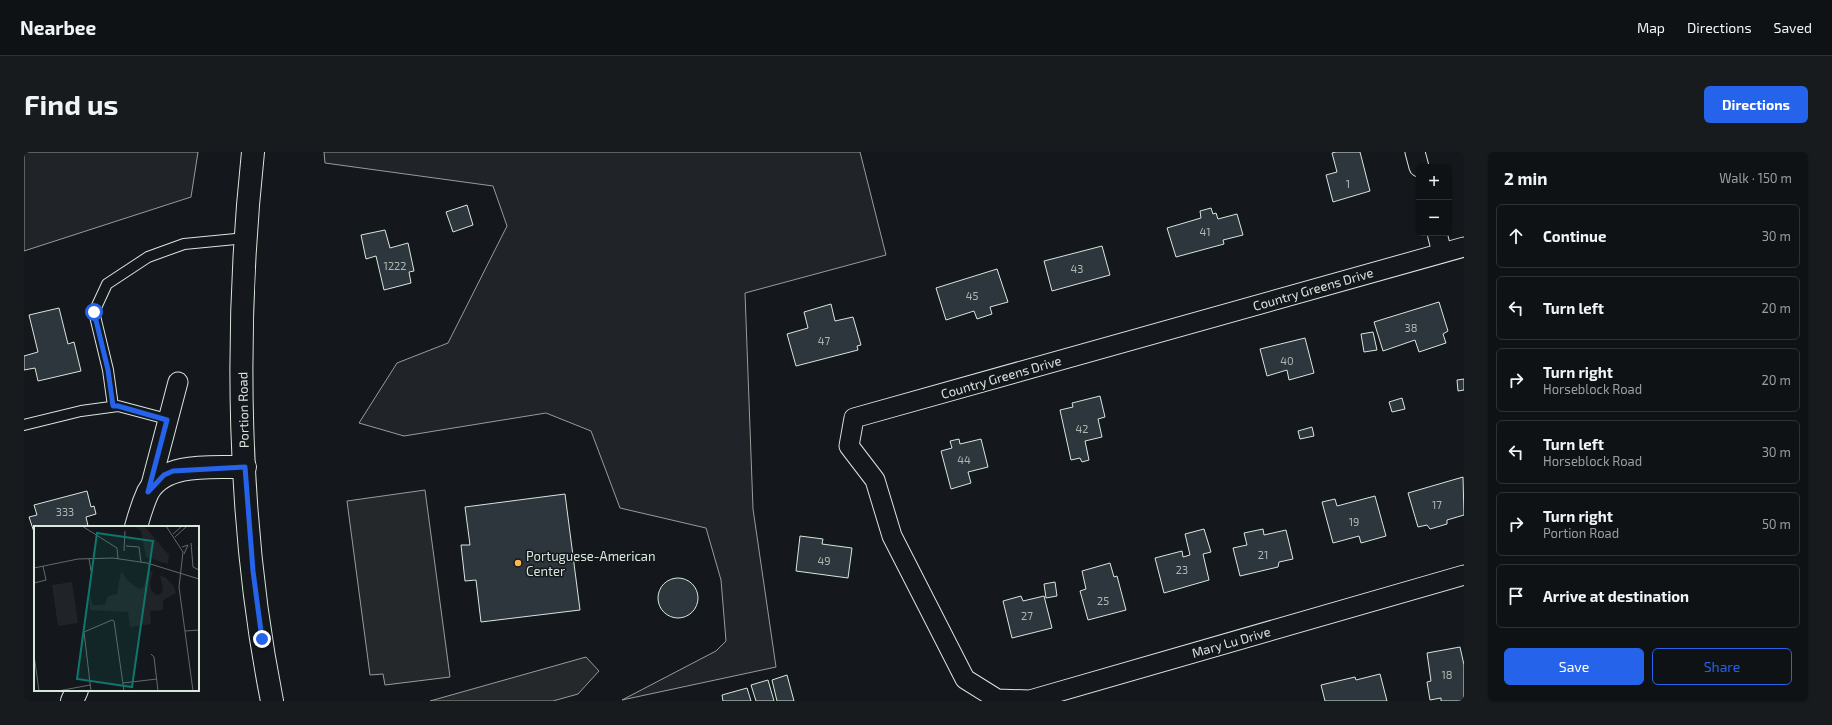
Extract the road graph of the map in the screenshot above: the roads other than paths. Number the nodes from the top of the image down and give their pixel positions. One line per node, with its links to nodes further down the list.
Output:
1 (253, 152): 5 (main road, Portion Road)
2 (1415, 152): 3 (street)
3 (1418, 164)
4 (1438, 236): 7 (street)
5 (246, 238): 9 (lane); 12 (main road, Portion Road)
6 (1464, 247): 7 (street, Country Greens Drive)
7 (1442, 253): 17 (street, Country Greens Drive)
8 (178, 382): 10 (street)
9 (113, 406): 10 (lane); 11 (lane)
10 (167, 420): 13 (street)
11 (24, 425)
12 (245, 467): 13 (main road); 19 (main road, Portion Road)
13 (148, 492): 14 (main road)
14 (136, 526)
15 (1464, 575): 17 (street, Mary Lu Drive)
16 (77, 691): 18 (main road)
17 (997, 699)
18 (72, 701)
19 (272, 701)

